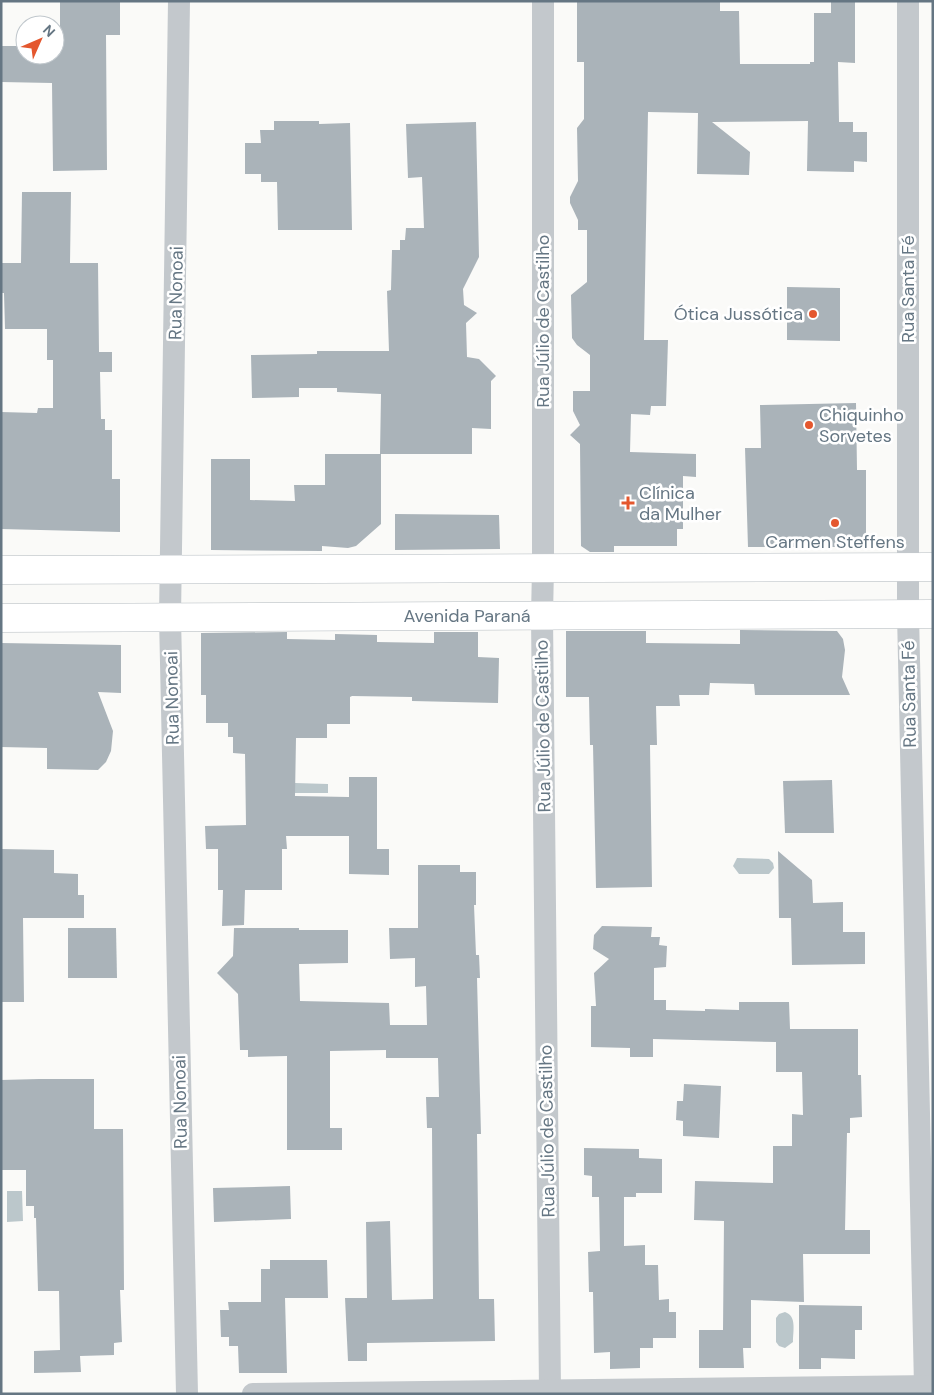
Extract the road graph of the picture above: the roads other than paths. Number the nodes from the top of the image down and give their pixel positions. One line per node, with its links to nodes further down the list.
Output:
1 (179, 1): 6 (street, Rua Nonoai)
2 (543, 1): 5 (street, Rua Júlio de Castilho)
3 (908, 1): 4 (street, Rua Santa Fé)
4 (920, 567): 5 (street); 8 (street, Rua Santa Fé)
5 (543, 568): 6 (street); 9 (street, Rua Júlio de Castilho)
6 (172, 569): 7 (street); 10 (street, Rua Nonoai)
7 (1, 570)
8 (920, 614): 9 (street, Avenida Paraná); 12 (street, Rua Santa Fé)
9 (542, 616): 10 (street, Avenida Paraná); 13 (street, Rua Júlio de Castilho)
10 (170, 617): 11 (street, Avenida Paraná); 14 (street, Rua Nonoai)
11 (1, 618)
12 (929, 1386): 13 (street, Rua Santa Fé)
13 (550, 1391): 15 (street, Rua Santa Fé)
14 (187, 1394)
15 (253, 1394)

